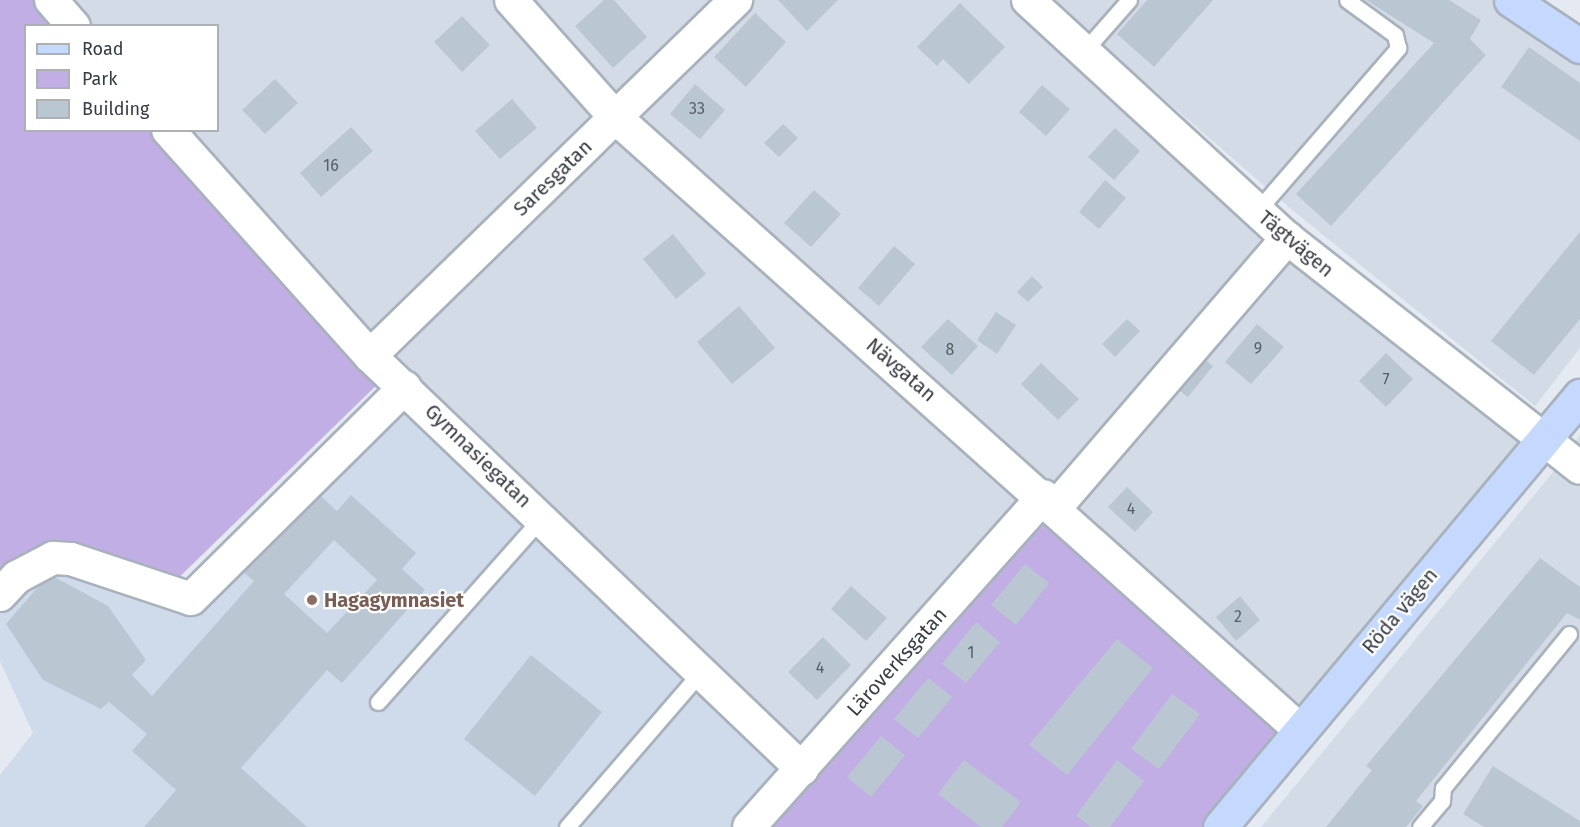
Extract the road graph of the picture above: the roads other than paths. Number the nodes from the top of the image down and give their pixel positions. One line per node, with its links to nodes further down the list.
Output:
1 (51, 0): 8 (street)
2 (511, 0): 11 (street, Nävgatan)
3 (736, 0): 11 (street, Saresgatan)
4 (1028, 0): 10 (street, Tägtvägen)
5 (1129, 0): 10 (lane)
6 (1347, 0): 13 (lane)
7 (1511, 0): 9 (street)
8 (72, 24)
9 (1580, 46)
10 (1084, 51): 13 (street, Tägtvägen)
11 (615, 117): 15 (street, Saresgatan); 20 (street, Nävgatan)
12 (170, 132): 15 (street, Gymnasiegatan)
13 (1257, 212): 14 (street, Tägtvägen)
14 (1287, 238): 18 (street, Tägtvägen); 20 (street, Läroverksgatan)
15 (370, 356): 16 (street, Gymnasiegatan)
16 (405, 387): 21 (street, Gymnasiegatan); 22 (street)
17 (1580, 396): 18 (street, Röda vägen)
18 (1542, 441): 19 (street, Tägtvägen); 26 (street, Röda vägen)
19 (1580, 468)
20 (1050, 501): 26 (street, Nävgatan); 27 (street, Läroverksgatan)
21 (542, 517): 24 (street, Gymnasiegatan); 25 (lane)
22 (0, 595)
23 (1569, 634): 31 (lane)
24 (701, 672): 27 (street, Gymnasiegatan); 28 (lane)
25 (378, 702)
26 (1300, 730): 30 (street, Röda vägen)
27 (802, 769): 29 (street, Läroverksgatan)
28 (567, 827)
29 (749, 827)
30 (1220, 827)
31 (1420, 827)

